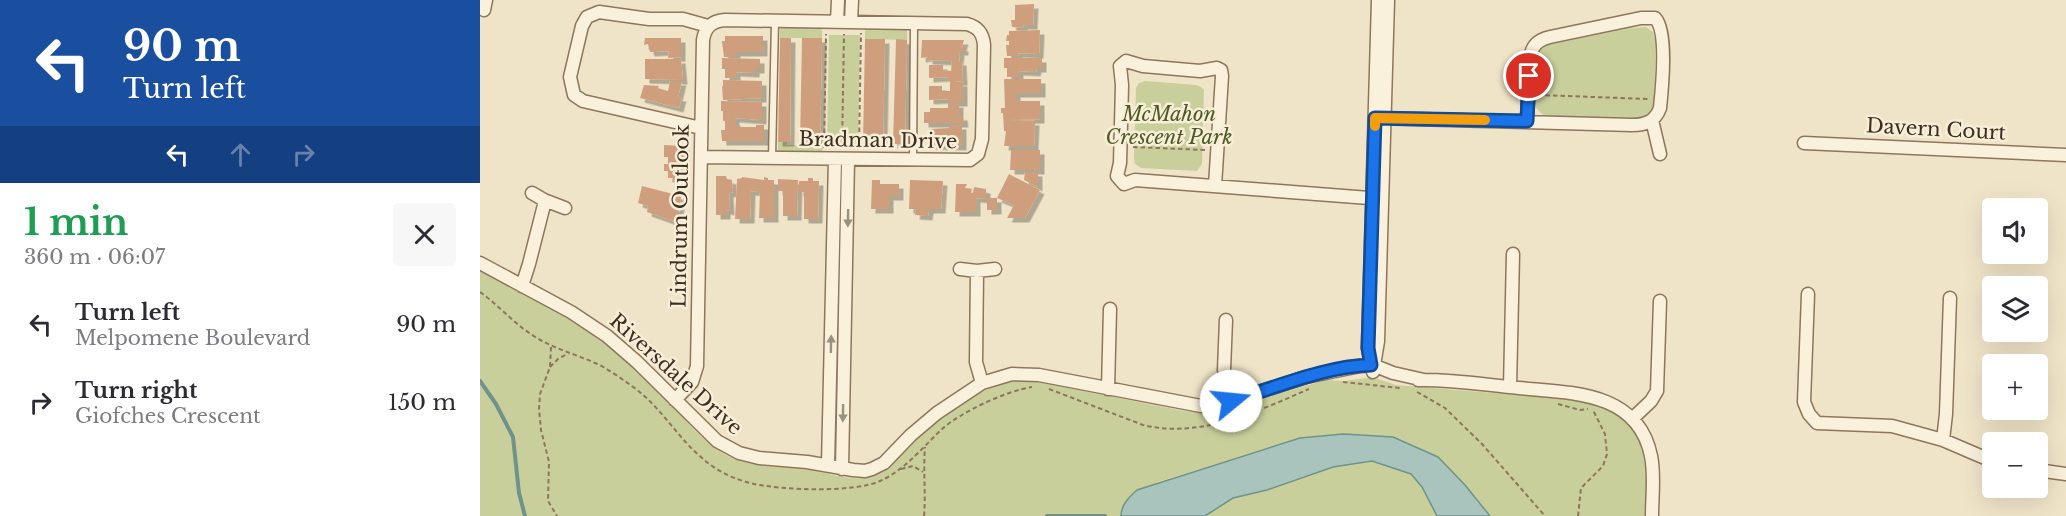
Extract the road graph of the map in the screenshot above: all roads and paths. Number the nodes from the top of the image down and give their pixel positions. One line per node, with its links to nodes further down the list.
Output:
1 (838, 0): 6 (street)
2 (852, 0): 6 (street)
3 (1378, 0): 11 (street)
4 (1388, 0): 11 (street)
5 (775, 21): 6 (street, Bradman Drive); 8 (street, Bradman Drive); 22 (lane)
6 (840, 22): 7 (street, Bradman Drive); 17 (path); 23 (path)
7 (914, 24): 24 (lane); 24 (street, Bradman Drive)
8 (708, 26): 14 (street, Lindrum Outlook); 14 (street)
9 (1528, 94): 10 (path); 10 (street); 13 (street)
10 (1661, 99): 12 (street)
11 (1380, 118): 13 (street); 27 (street)
12 (1652, 120): 13 (street); 19 (street)
13 (1527, 121)
14 (701, 128): 21 (street, Lindrum Outlook)
15 (1804, 143): 20 (street, Davern Court)
16 (1121, 146): 18 (path); 18 (street); 25 (street)
17 (824, 148)
18 (1217, 151): 25 (street)
19 (1660, 154)
20 (2066, 155)
21 (701, 157): 22 (street, Bradman Drive); 59 (street, Lindrum Outlook)
22 (772, 158): 23 (street, Bradman Drive)
23 (842, 160): 24 (street, Bradman Drive); 30 (street); 31 (street, one-way to 31)
24 (913, 161)
25 (1215, 186): 27 (street)
26 (532, 193): 28 (street)
27 (1377, 199): 49 (street)
28 (545, 201): 29 (street); 37 (street)
29 (565, 208)
30 (833, 246): 31 (street); 47 (street, one-way to 30)
31 (847, 246): 48 (street)
32 (1513, 254): 54 (street)
33 (480, 263): 37 (street, Riversdale Drive)
34 (960, 269): 36 (street)
35 (995, 269): 36 (street)
36 (977, 271): 51 (street)
37 (522, 286): 59 (street, Riversdale Drive)
38 (480, 292): 44 (path)
39 (1808, 294): 63 (street)
40 (1950, 298): 63 (street)
41 (1660, 301): 62 (street)
42 (1110, 309): 58 (street)
43 (1226, 320): 60 (street)
44 (551, 346): 45 (path); 46 (path)
45 (569, 353): 46 (path); 68 (path)
46 (550, 367): 72 (path)
47 (830, 368): 48 (street); 66 (street)
48 (844, 368): 67 (street, one-way to 67)
49 (1373, 368): 52 (street, Riversdale Drive); 60 (street, Riversdale Drive)
50 (1340, 382): 57 (path)
51 (982, 383): 58 (street, Riversdale Drive); 67 (street, Riversdale Drive)
52 (1423, 385): 54 (street, Riversdale Drive); 74 (path)
53 (1033, 387): 64 (path)
54 (1510, 387): 62 (street, Riversdale Drive)
55 (1041, 388): 56 (path)
56 (1311, 388)
57 (1402, 388)
58 (1108, 389): 60 (street, Riversdale Drive)
59 (675, 400): 66 (street, Riversdale Drive)
60 (1231, 401)
61 (1557, 404): 75 (path)
62 (1632, 419): 76 (street, Riversdale Drive)
63 (1943, 440): 65 (street)
64 (925, 447): 68 (path); 69 (path)
65 (1982, 457)
66 (828, 465): 67 (street, Riversdale Drive)
67 (842, 469)
68 (900, 469): 69 (path)
69 (923, 472): 73 (path)
70 (2048, 472): 71 (street)
71 (2066, 474)
72 (557, 516)
73 (924, 516)
74 (1545, 516)
75 (1578, 516)
76 (1652, 516)

